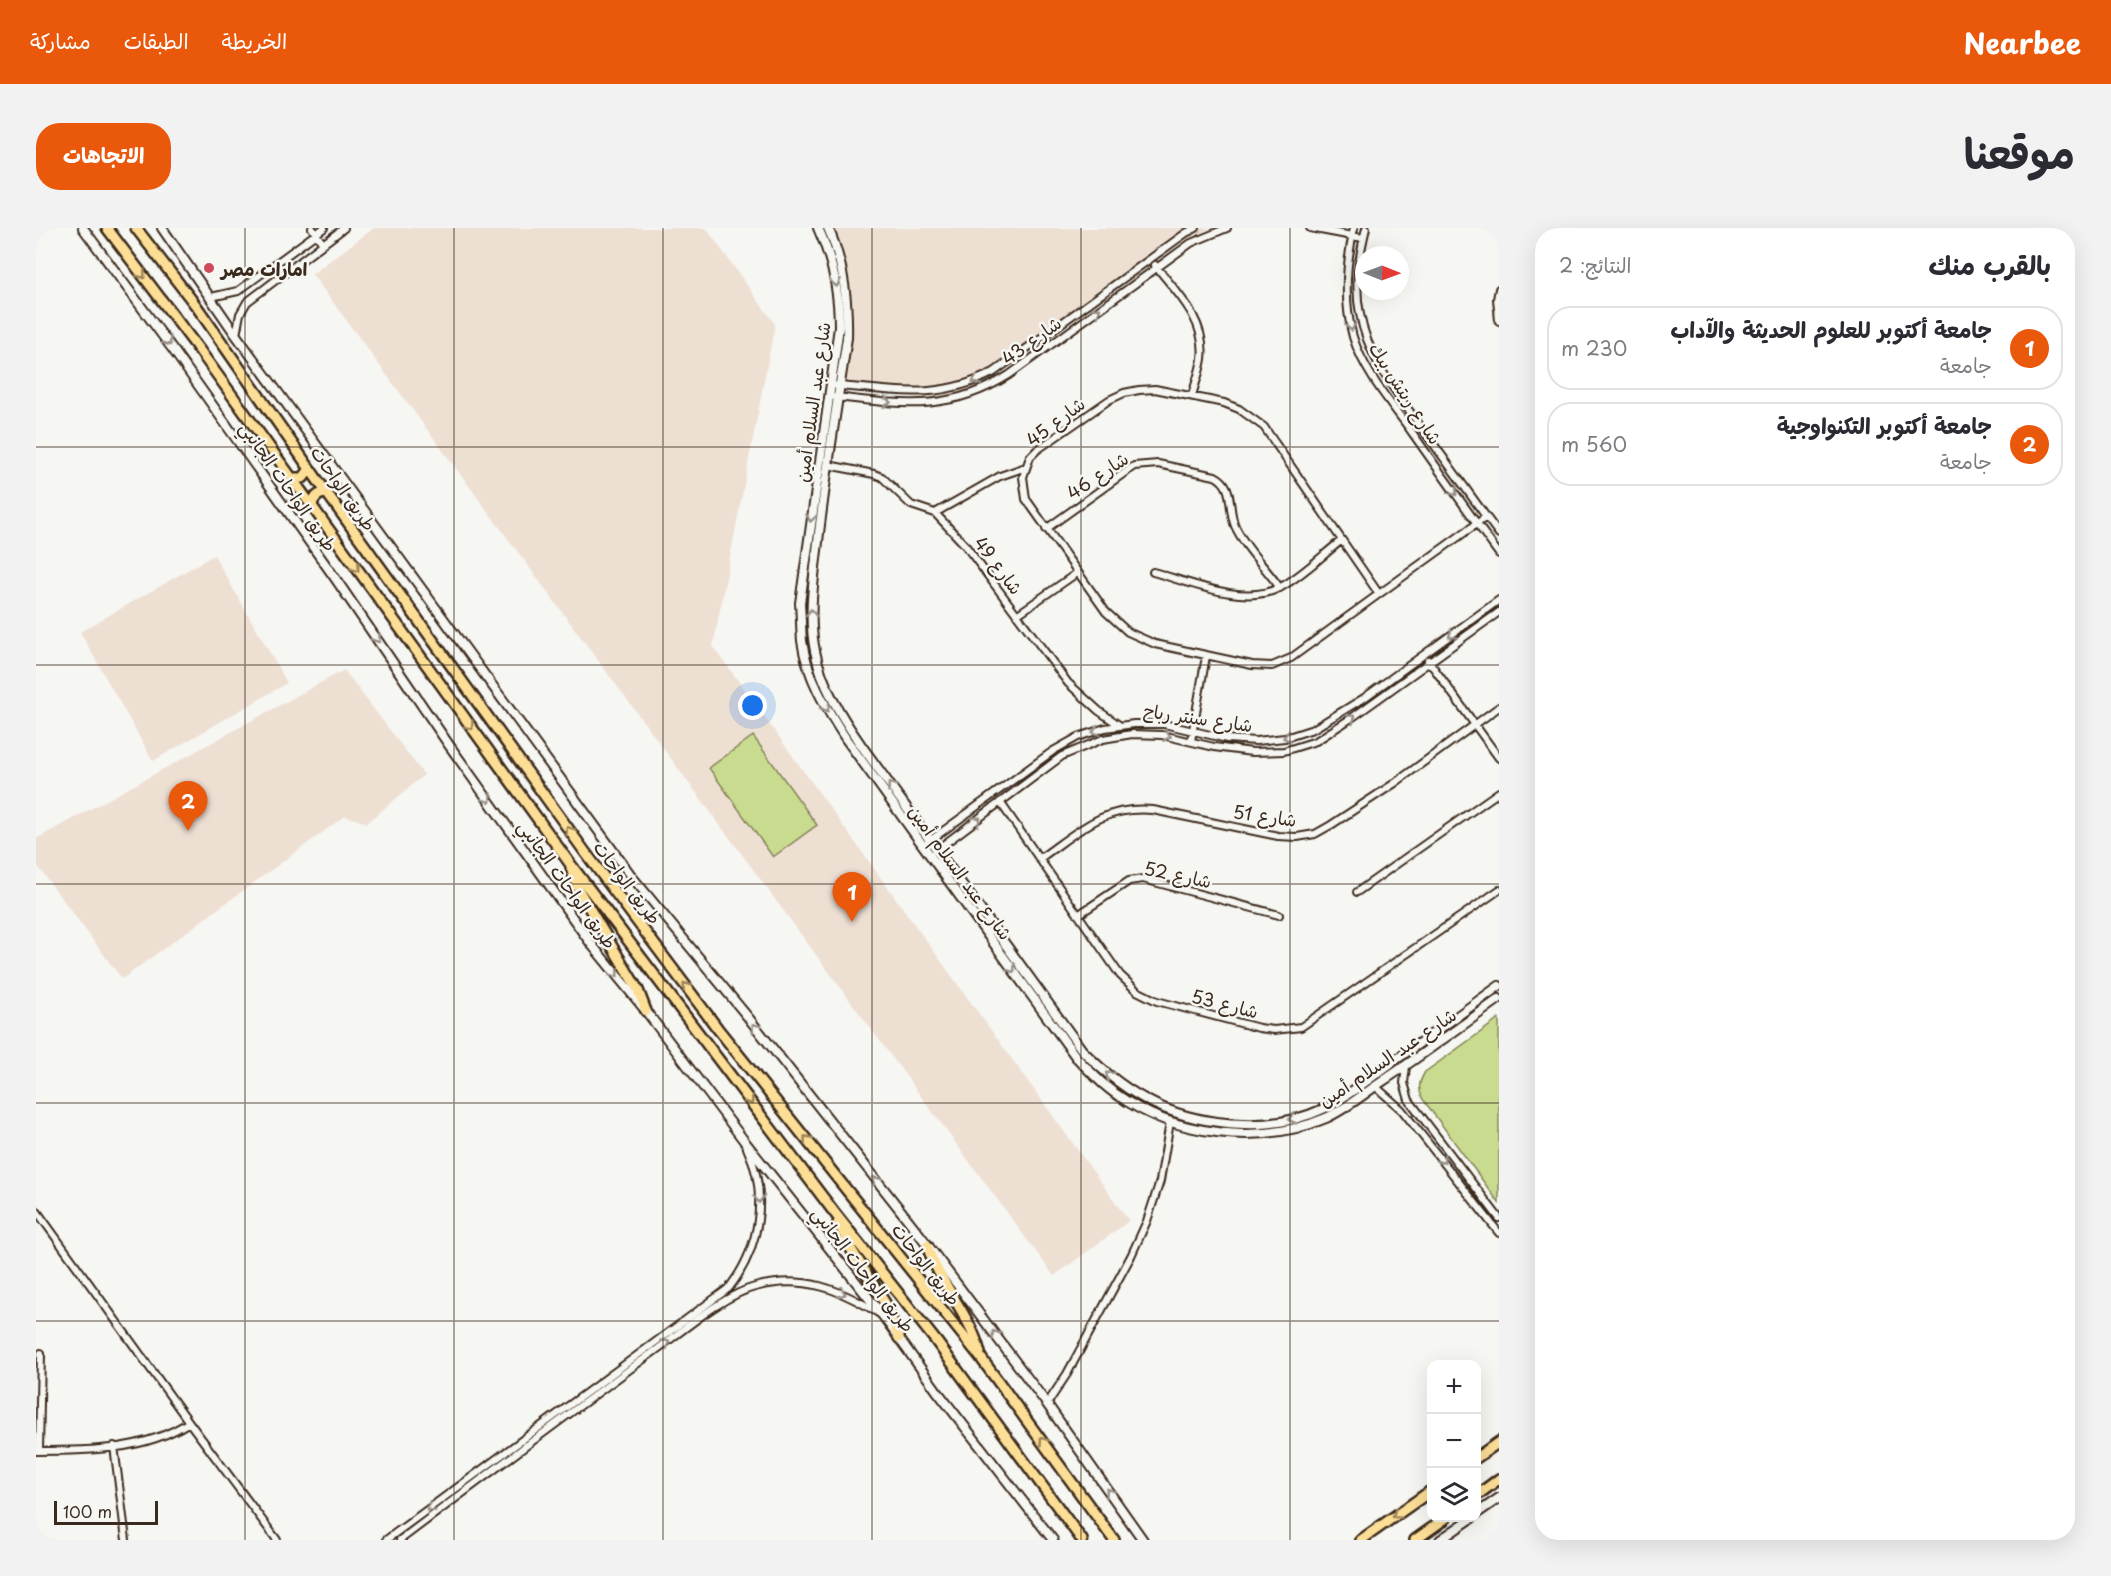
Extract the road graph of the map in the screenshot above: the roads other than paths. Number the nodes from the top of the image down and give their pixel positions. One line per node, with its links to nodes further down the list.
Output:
1 (83, 228): 75 (street, طريق الواحات الجانبي, one-way to 75)
2 (107, 228): 33 (highway, طريق الواحات, one-way to 33)
3 (136, 228): 32 (highway, طريق الواحات)
4 (326, 228): 14 (street); 15 (street)
5 (344, 228): 15 (street)
6 (818, 228): 25 (street, شارع عبد السلام أمين, one-way to 25)
7 (828, 228): 26 (street, شارع عبد السلام أمين)
8 (1196, 228): 19 (street, شارع 43)
9 (1227, 228): 20 (street, شارع 43)
10 (1310, 228): 16 (street)
11 (1354, 228): 16 (street, شارع ريتش بيك)
12 (1366, 228): 17 (street, شارع ريتش بيك)
13 (164, 229): 22 (street)
14 (314, 231): 18 (street); 22 (street)
15 (333, 236): 18 (street)
16 (1352, 236): 17 (street); 38 (street, شارع ريتش بيك, one-way to 38)
17 (1363, 238): 37 (street, شارع ريتش بيك)
18 (323, 244): 24 (street)
19 (1151, 259): 20 (street); 26 (street, شارع 43, one-way to 26)
20 (1157, 267): 27 (street); 29 (street, شارع 43, one-way to 20)
21 (1499, 289): 23 (street)
22 (211, 297): 24 (street)
23 (1499, 321)
24 (236, 334): 90 (street, one-way to 24)
25 (830, 386): 26 (street, شارع 43); 28 (street, شارع عبد السلام أمين)
26 (839, 386): 29 (street, شارع عبد السلام أمين)
27 (1192, 396): 31 (street, شارع 45); 41 (street, شارع 45)
28 (828, 397): 29 (street, شارع 43); 64 (street, شارع عبد السلام أمين, one-way to 64)
29 (837, 397): 30 (street, شارع عبد السلام أمين)
30 (828, 465): 36 (street, شارع 49); 63 (street, شارع عبد السلام أمين, one-way to 30)
31 (1026, 466): 36 (street); 39 (street, شارع 45)
32 (310, 469): 33 (highway); 34 (highway, طريق الواحات)
33 (291, 478): 35 (highway, طريق الواحات)
34 (327, 493): 35 (highway); 94 (highway, طريق الواحات, one-way to 34)
35 (312, 506): 68 (highway, طريق الواحات, one-way to 68)
36 (935, 513): 49 (street, شارع 49)
37 (1486, 517): 38 (street, شارع 45); 40 (street, شارع ريتش بيك)
38 (1477, 524): 42 (street, شارع ريتش بيك); 46 (street, شارع 45)
39 (1046, 529): 44 (street, شارع 45); 45 (street, شارع 46)
40 (1499, 534)
41 (1342, 540): 45 (street); 46 (street, شارع 45)
42 (1499, 554)
43 (1153, 572): 45 (street)
44 (1077, 573): 49 (street); 51 (street, شارع 45)
45 (1280, 588)
46 (1379, 594): 51 (street, شارع 45)
47 (1499, 600): 50 (street, شارع سنتر رباح, one-way to 50)
48 (1499, 612): 52 (street, شارع سنتر رباح)
49 (1018, 614): 54 (street, شارع 49)
50 (1424, 655): 52 (street); 56 (street, شارع سنتر رباح, one-way to 56)
51 (1206, 656): 56 (street)
52 (1429, 662): 55 (street); 57 (street, شارع سنتر رباح, one-way to 52)
53 (1499, 707): 55 (street, شارع 51)
54 (1119, 725): 56 (street, شارع سنتر رباح); 59 (street, شارع سنتر رباح, one-way to 59)
55 (1475, 725): 58 (street); 67 (street, شارع 51)
56 (1193, 730): 57 (street)
57 (1191, 741): 60 (street, شارع سنتر رباح, one-way to 57)
58 (1499, 759)
59 (1012, 781): 60 (street); 63 (street, شارع سنتر رباح)
60 (1018, 789): 62 (street, شارع سنتر رباح)
61 (1499, 792): 70 (street)
62 (1000, 802): 65 (street, شارع سنتر رباح, one-way to 62); 67 (street, شارع 53)
63 (931, 840): 64 (street, شارع سنتر رباح); 65 (street, شارع عبد السلام أمين)
64 (923, 846): 66 (street, شارع عبد السلام أمين)
65 (937, 849): 66 (street, شارع سنتر رباح); 76 (street, شارع عبد السلام أمين)
66 (930, 855): 76 (street, شارع عبد السلام أمين, one-way to 76)
67 (1039, 859): 71 (street, شارع 53)
68 (571, 865): 75 (highway); 87 (highway, طريق الواحات, one-way to 87)
69 (1499, 890): 71 (street, شارع 53)
70 (1357, 892)
71 (1078, 915): 72 (street, شارع 52)
72 (1279, 915)
73 (1499, 986): 77 (street, شارع عبد السلام أمين)
74 (1499, 999): 78 (street, شارع عبد السلام أمين)
75 (646, 1011): 85 (street, طريق الواحات الجانبي)
76 (1069, 1040): 80 (street, شارع عبد السلام أمين, one-way to 76); 82 (street, شارع عبد السلام أمين)
77 (1410, 1050): 78 (street); 80 (street, شارع عبد السلام أمين)
78 (1416, 1058): 79 (street, شارع عبد السلام أمين)
79 (1406, 1066): 81 (street, شارع عبد السلام أمين); 83 (street)
80 (1370, 1078): 81 (street)
81 (1375, 1086): 82 (street, شارع عبد السلام أمين); 84 (street)
82 (1170, 1122): 95 (street)
83 (1430, 1130): 84 (street); 88 (street)
84 (1423, 1135): 89 (street, one-way to 89)
85 (745, 1142): 91 (street, طريق الواحات الجانبي); 105 (street, one-way to 105)
86 (36, 1210): 96 (street)
87 (834, 1212): 92 (highway); 114 (highway, طريق الواحات)
88 (1499, 1218)
89 (1499, 1233)
90 (927, 1245): 94 (highway); 95 (street, one-way to 90)
91 (883, 1316): 92 (street, طريق الواحات الجانبي); 105 (street, one-way to 91)
92 (899, 1338): 113 (street, طريق الواحات الجانبي)
93 (41, 1353): 99 (street)
94 (981, 1358): 115 (highway, طريق الواحات, one-way to 94)
95 (1047, 1404): 116 (street, one-way to 95)
96 (189, 1422): 98 (street); 110 (street)
97 (1499, 1442): 100 (highway)
98 (114, 1446): 99 (street); 109 (street)
99 (38, 1451)
100 (1481, 1455)
101 (1499, 1479): 102 (highway)
102 (1481, 1492)
103 (1427, 1493): 117 (highway, one-way to 117)
104 (1499, 1498): 106 (street)
105 (447, 1500): 111 (street, one-way to 111); 112 (street)
106 (1481, 1511)
107 (1440, 1522): 118 (highway)
108 (1466, 1522): 119 (street)
109 (126, 1540)
110 (277, 1540)
111 (386, 1540)
112 (400, 1540)
113 (1053, 1540)
114 (1082, 1540)
115 (1114, 1540)
116 (1143, 1540)
117 (1361, 1540)
118 (1415, 1540)
119 (1440, 1540)

